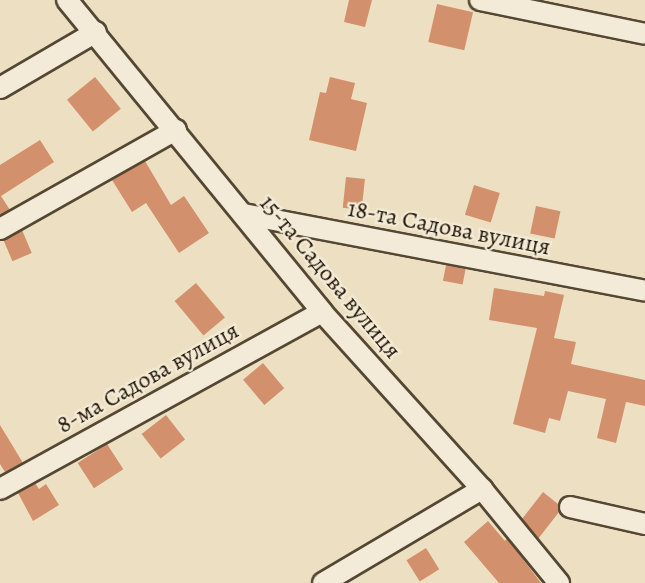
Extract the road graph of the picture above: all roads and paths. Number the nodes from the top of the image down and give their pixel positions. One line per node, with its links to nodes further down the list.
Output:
1 (67, 0): 3 (street, 15-та Садова вулиця)
2 (480, 0): 4 (street)
3 (96, 32): 5 (street); 6 (street, 15-та Садова вулиця)
4 (645, 34)
5 (0, 88)
6 (176, 130): 7 (street, 15-та Садова вулиця); 8 (street)
7 (243, 214): 9 (street, 18-та Садова вулиця); 10 (street, 15-та Садова вулиця)
8 (0, 229)
9 (645, 291)
10 (322, 312): 11 (street, 8-ма Садова вулиця); 12 (street, 15-та Садова вулиця)
11 (0, 489)
12 (482, 489): 15 (street); 16 (street, 15-та Садова вулиця)
13 (570, 507): 14 (street)
14 (645, 524)
15 (323, 583)
16 (559, 583)

